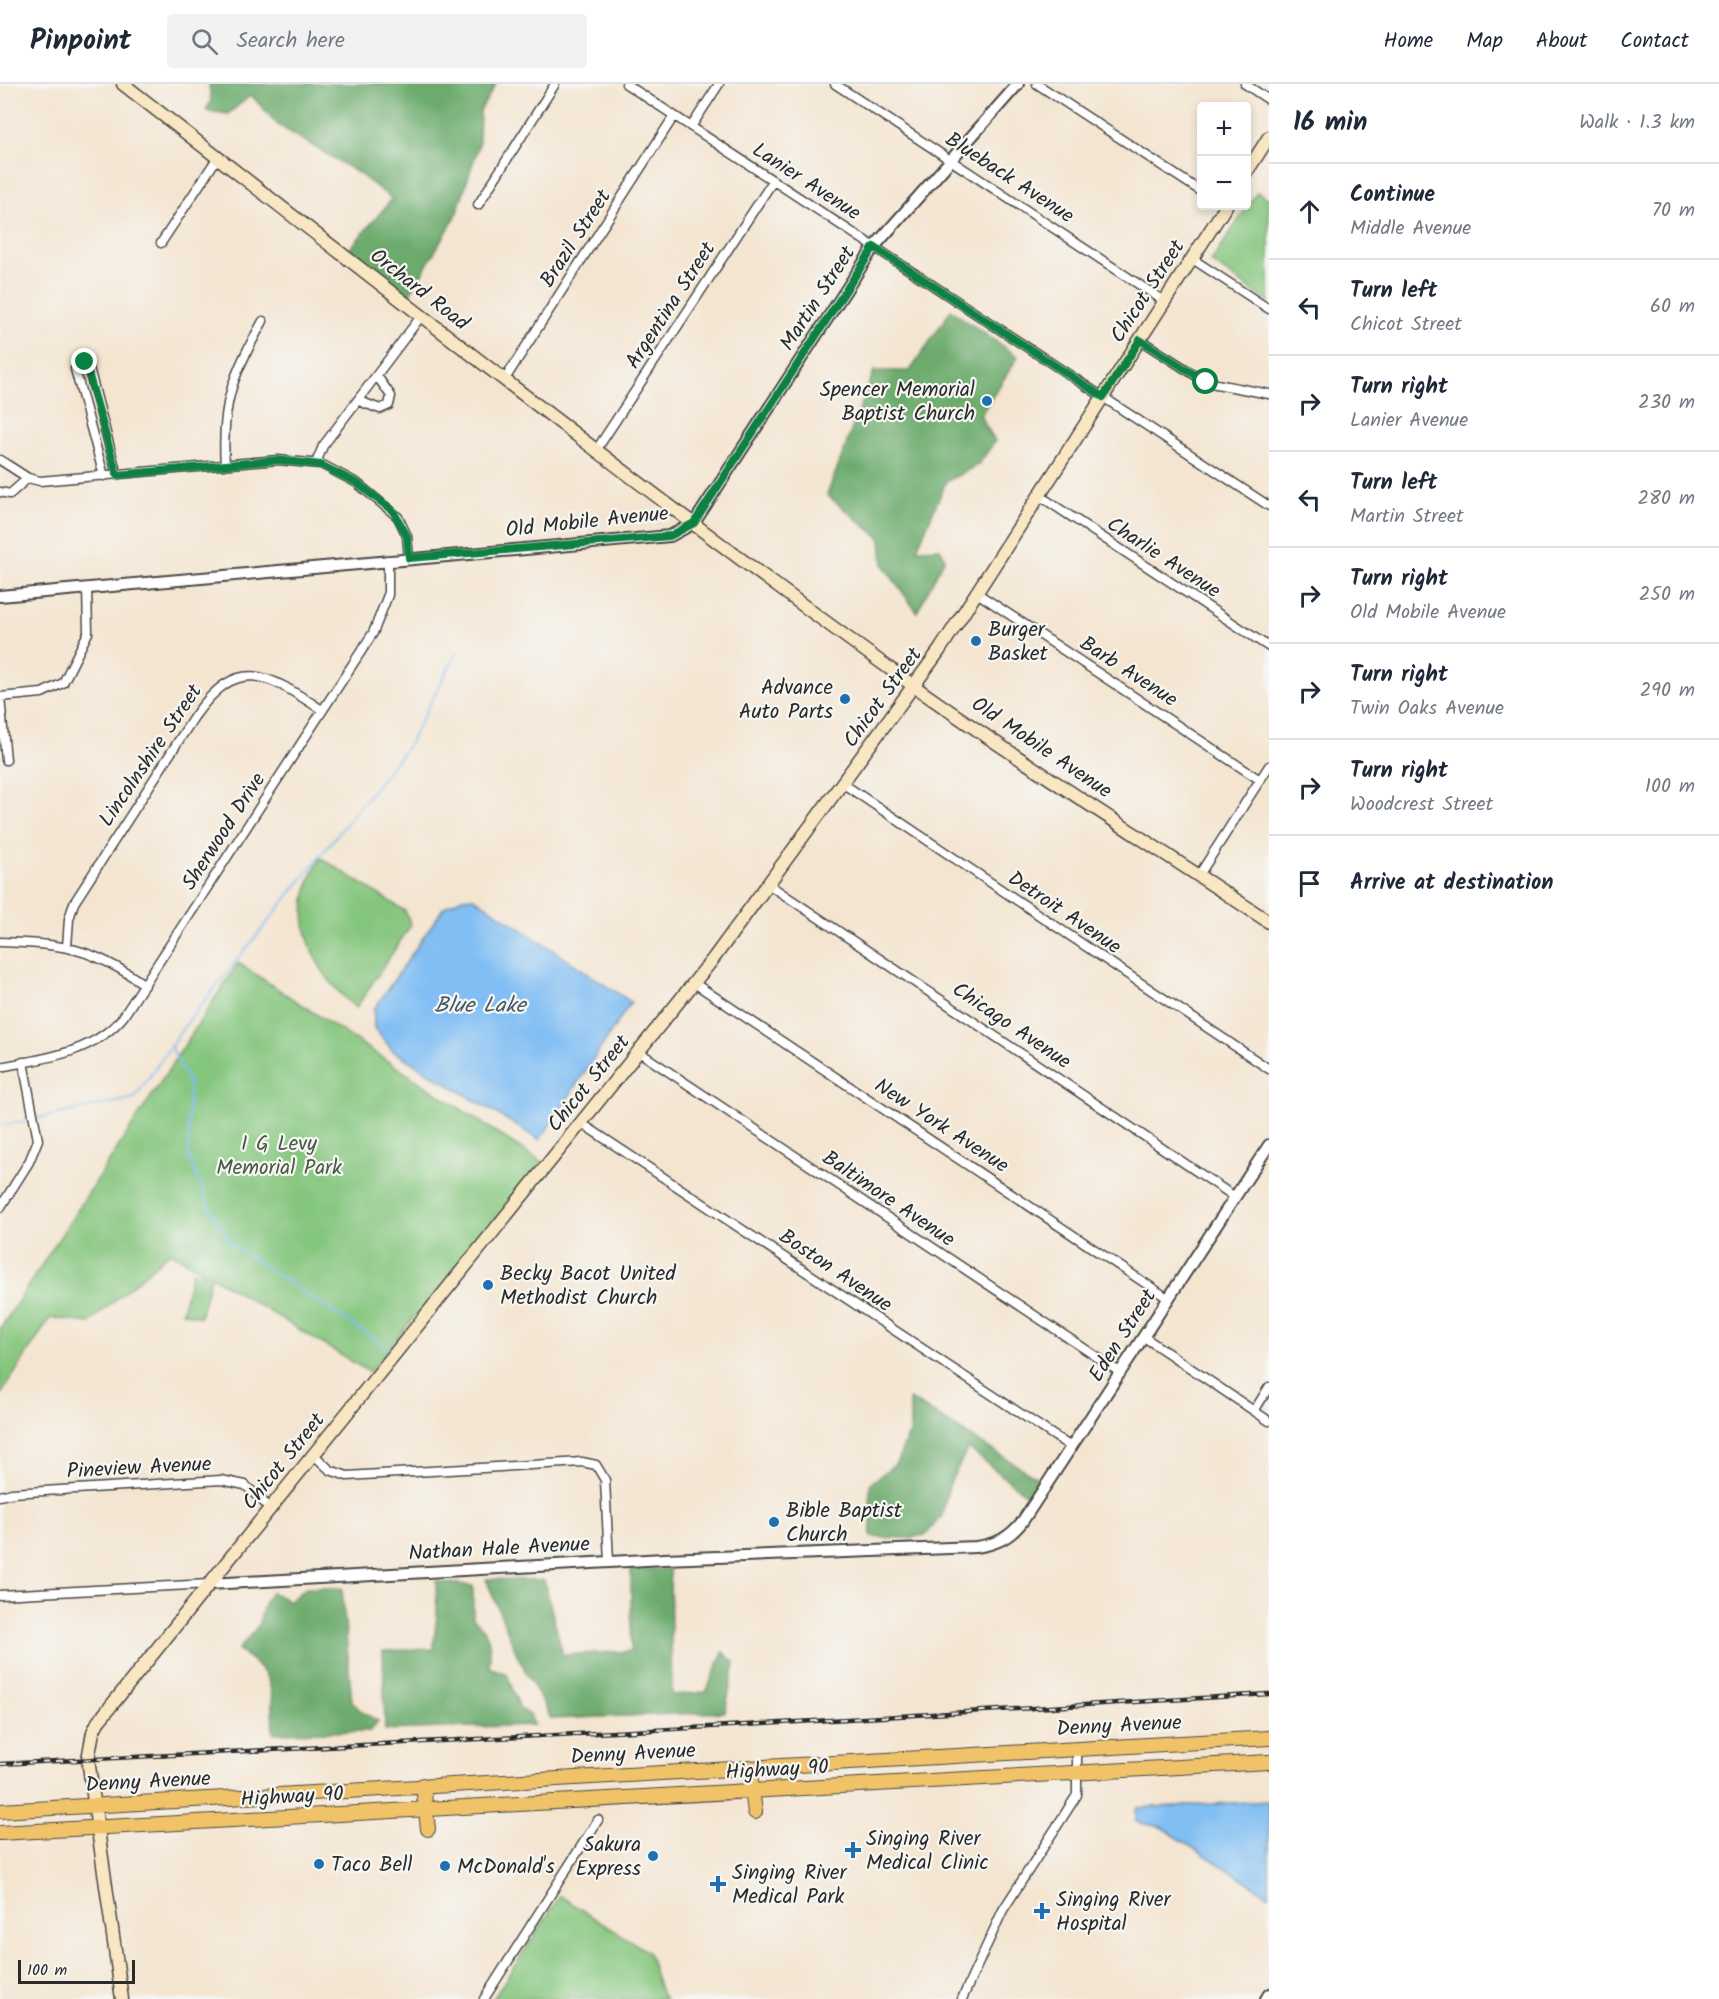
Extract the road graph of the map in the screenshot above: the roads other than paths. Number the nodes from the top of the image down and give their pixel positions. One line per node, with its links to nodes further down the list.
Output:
1 (123, 84): 13 (main road, Orchard Road)
2 (555, 84): 18 (street)
3 (626, 84): 10 (street, Lanier Avenue)
4 (719, 84): 11 (street)
5 (835, 84): 14 (street, Blueback Avenue)
6 (1018, 84): 14 (street, Martin Street)
7 (1037, 84): 17 (street)
8 (1245, 84): 9 (street)
9 (1269, 100)
10 (674, 116): 11 (street, Lanier Avenue); 29 (street, Brazil Street)
11 (691, 127): 16 (street, Lanier Avenue)
12 (1269, 137): 15 (main road)
13 (218, 158): 20 (street); 25 (main road, Orchard Road)
14 (950, 160): 21 (street, Martin Street); 23 (street, Blueback Avenue)
15 (1251, 164)
16 (773, 181): 21 (street, Lanier Avenue); 33 (street, Argentina Street)
17 (1197, 189)
18 (478, 205)
19 (1221, 210): 22 (main road, Chicot Street)
20 (161, 243)
21 (874, 247): 31 (street, Lanier Avenue); 44 (street, Martin Street)
22 (1191, 258): 23 (main road, Chicot Street); 24 (street)
23 (1164, 301): 27 (main road, Chicot Street)
24 (1269, 309)
25 (422, 315): 28 (street); 29 (main road, Orchard Road)
26 (263, 321): 36 (street)
27 (1140, 340): 30 (street); 31 (main road, Chicot Street)
28 (376, 376): 32 (street); 32 (street)
29 (505, 379): 33 (main road, Orchard Road)
30 (1269, 394)
31 (1103, 397): 42 (main road, Chicot Street); 43 (street, Lanier Avenue)
32 (358, 401): 35 (street)
33 (597, 449): 44 (main road, Orchard Road)
34 (3, 462): 37 (street); 40 (street)
35 (316, 463): 36 (street); 45 (street)
36 (225, 465): 38 (street)
37 (0, 473)
38 (117, 475): 39 (street); 39 (street)
39 (104, 476): 40 (street)
40 (28, 478): 41 (street)
41 (0, 492)
42 (1040, 496): 48 (main road, Chicot Street); 50 (street, Charlie Avenue)
43 (1269, 506)
44 (694, 523): 45 (street, Old Mobile Avenue); 51 (main road, Old Mobile Avenue)
45 (409, 558): 46 (street, Old Mobile Avenue)
46 (388, 560): 47 (street, Old Mobile Avenue); 53 (street, Sherwood Drive)
47 (87, 588): 49 (street, Old Mobile Avenue); 52 (street)
48 (977, 593): 51 (main road, Chicot Street); 56 (street, Barb Avenue)
49 (0, 596)
50 (1269, 647)
51 (914, 686): 57 (main road, Chicot Street); 58 (main road, Old Mobile Avenue)
52 (0, 697): 54 (street)
53 (322, 710): 62 (street, Lincolnshire Street); 64 (street, Sherwood Drive)
54 (6, 760)
55 (1269, 766): 56 (street)
56 (1260, 780): 58 (street)
57 (842, 783): 59 (main road, Chicot Street); 68 (street, Detroit Avenue)
58 (1199, 875): 60 (main road, Old Mobile Avenue)
59 (768, 884): 63 (main road, Chicot Street); 71 (street, Chicago Avenue)
60 (1269, 922)
61 (0, 942): 62 (street)
62 (67, 947): 64 (street)
63 (694, 983): 65 (main road, Chicot Street); 73 (street, New York Avenue)
64 (145, 985): 66 (street, Sherwood Drive)
65 (639, 1052): 69 (main road, Chicot Street); 75 (street, Baltimore Avenue)
66 (23, 1062): 67 (street, Sherwood Drive); 72 (street)
67 (0, 1067)
68 (1269, 1069)
69 (582, 1123): 79 (street, Boston Avenue); 80 (main road, Chicot Street)
70 (1269, 1145): 71 (street, Eden Street)
71 (1235, 1197): 73 (street, Eden Street)
72 (0, 1208)
73 (1169, 1299): 74 (street, Eden Street)
74 (1144, 1337): 75 (street, Eden Street); 77 (street)
75 (1120, 1372): 79 (street, Eden Street)
76 (1269, 1387): 77 (street)
77 (1254, 1411): 78 (street)
78 (1269, 1421)
79 (1071, 1448): 83 (street, Eden Street)
80 (314, 1454): 82 (main road, Chicot Street); 84 (street)
81 (0, 1496): 82 (street, Pineview Avenue)
82 (270, 1508): 85 (main road, Chicot Street)
83 (1000, 1542): 84 (street, Nathan Hale Avenue)
84 (609, 1562): 85 (street, Nathan Hale Avenue)
85 (209, 1584): 86 (street, Nathan Hale Avenue); 94 (main road, Chicot Street)
86 (0, 1595)
87 (1269, 1738): 88 (main road, Denny Avenue)
88 (1077, 1748): 90 (main road, Denny Avenue); 91 (street)
89 (1269, 1762): 91 (main road, Highway 90)
90 (749, 1767): 92 (main road, Denny Avenue); 93 (main road)
91 (1077, 1773): 93 (main road, Highway 90); 105 (street)
92 (423, 1785): 94 (main road, Denny Avenue); 95 (main road)
93 (752, 1791): 95 (main road, Highway 90); 97 (main road)
94 (93, 1805): 96 (main road, Denny Avenue); 99 (main road, Chicot Street)
95 (428, 1809): 99 (main road, Highway 90); 100 (main road)
96 (0, 1811)
97 (755, 1812)
98 (598, 1820): 104 (street)
99 (97, 1828): 101 (main road, Highway 90); 103 (main road, Chicot Street)
100 (428, 1829)
101 (0, 1833)
102 (1269, 1994): 106 (street)
103 (122, 1999)
104 (484, 1999)
105 (962, 1999)
106 (1266, 1999)

